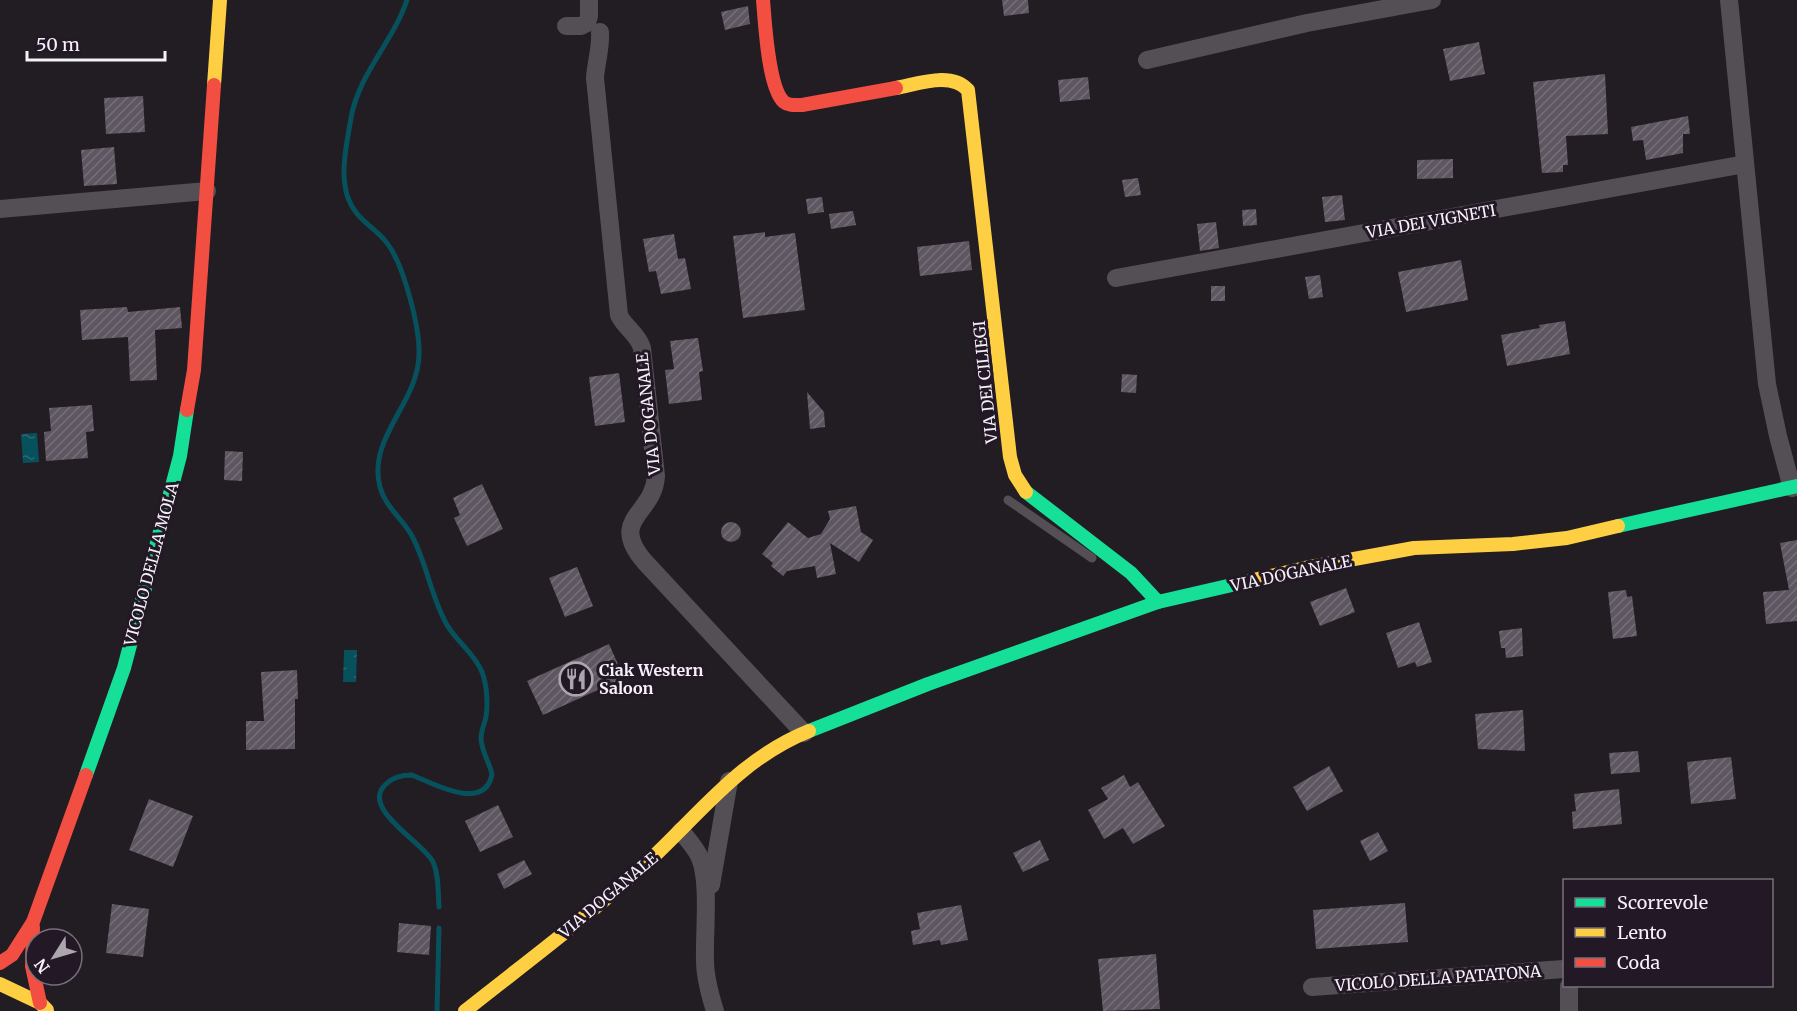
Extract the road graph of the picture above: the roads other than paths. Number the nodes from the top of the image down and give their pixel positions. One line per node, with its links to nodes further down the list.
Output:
1 (220, 0): 10 (street, VICOLO DELLA MOLA)
2 (589, 0): 6 (street)
3 (763, 0): 18 (street, VIA DEI CILIEGI)
4 (1432, 0): 8 (street)
5 (1729, 0): 9 (street)
6 (566, 26)
7 (600, 32): 19 (street, VIA DOGANALE)
8 (1147, 60)
9 (1745, 164): 12 (street, VIA DEI VIGNETI); 13 (street)
10 (207, 191): 11 (street); 23 (street, VICOLO DELLA MOLA)
11 (0, 209)
12 (1116, 278)
13 (1795, 487): 18 (street, VIA DOGANALE)
14 (1008, 500): 15 (lane)
15 (1104, 566)
16 (1126, 582): 17 (lane)
17 (1140, 600): 18 (street, VIA DOGANALE); 19 (street, VIA DOGANALE)
18 (1158, 602)
19 (804, 733): 20 (street, VIA DOGANALE)
20 (729, 781): 21 (street, VIA DOGANALE); 22 (street)
21 (681, 831): 22 (street); 30 (street, VIA DOGANALE)
22 (705, 916): 31 (street)
23 (33, 922): 24 (street, VICOLO DELLA MOLA); 29 (street, VICOLO DELLA MOLA)
24 (0, 963)
25 (1563, 969): 27 (street, VICOLO DELLA PATATONA)
26 (0, 984): 29 (street, VICOLO DELLA MOLA)
27 (1312, 987)
28 (1569, 987): 32 (street)
29 (44, 1007)
30 (465, 1011)
31 (715, 1011)
32 (1569, 1011)

